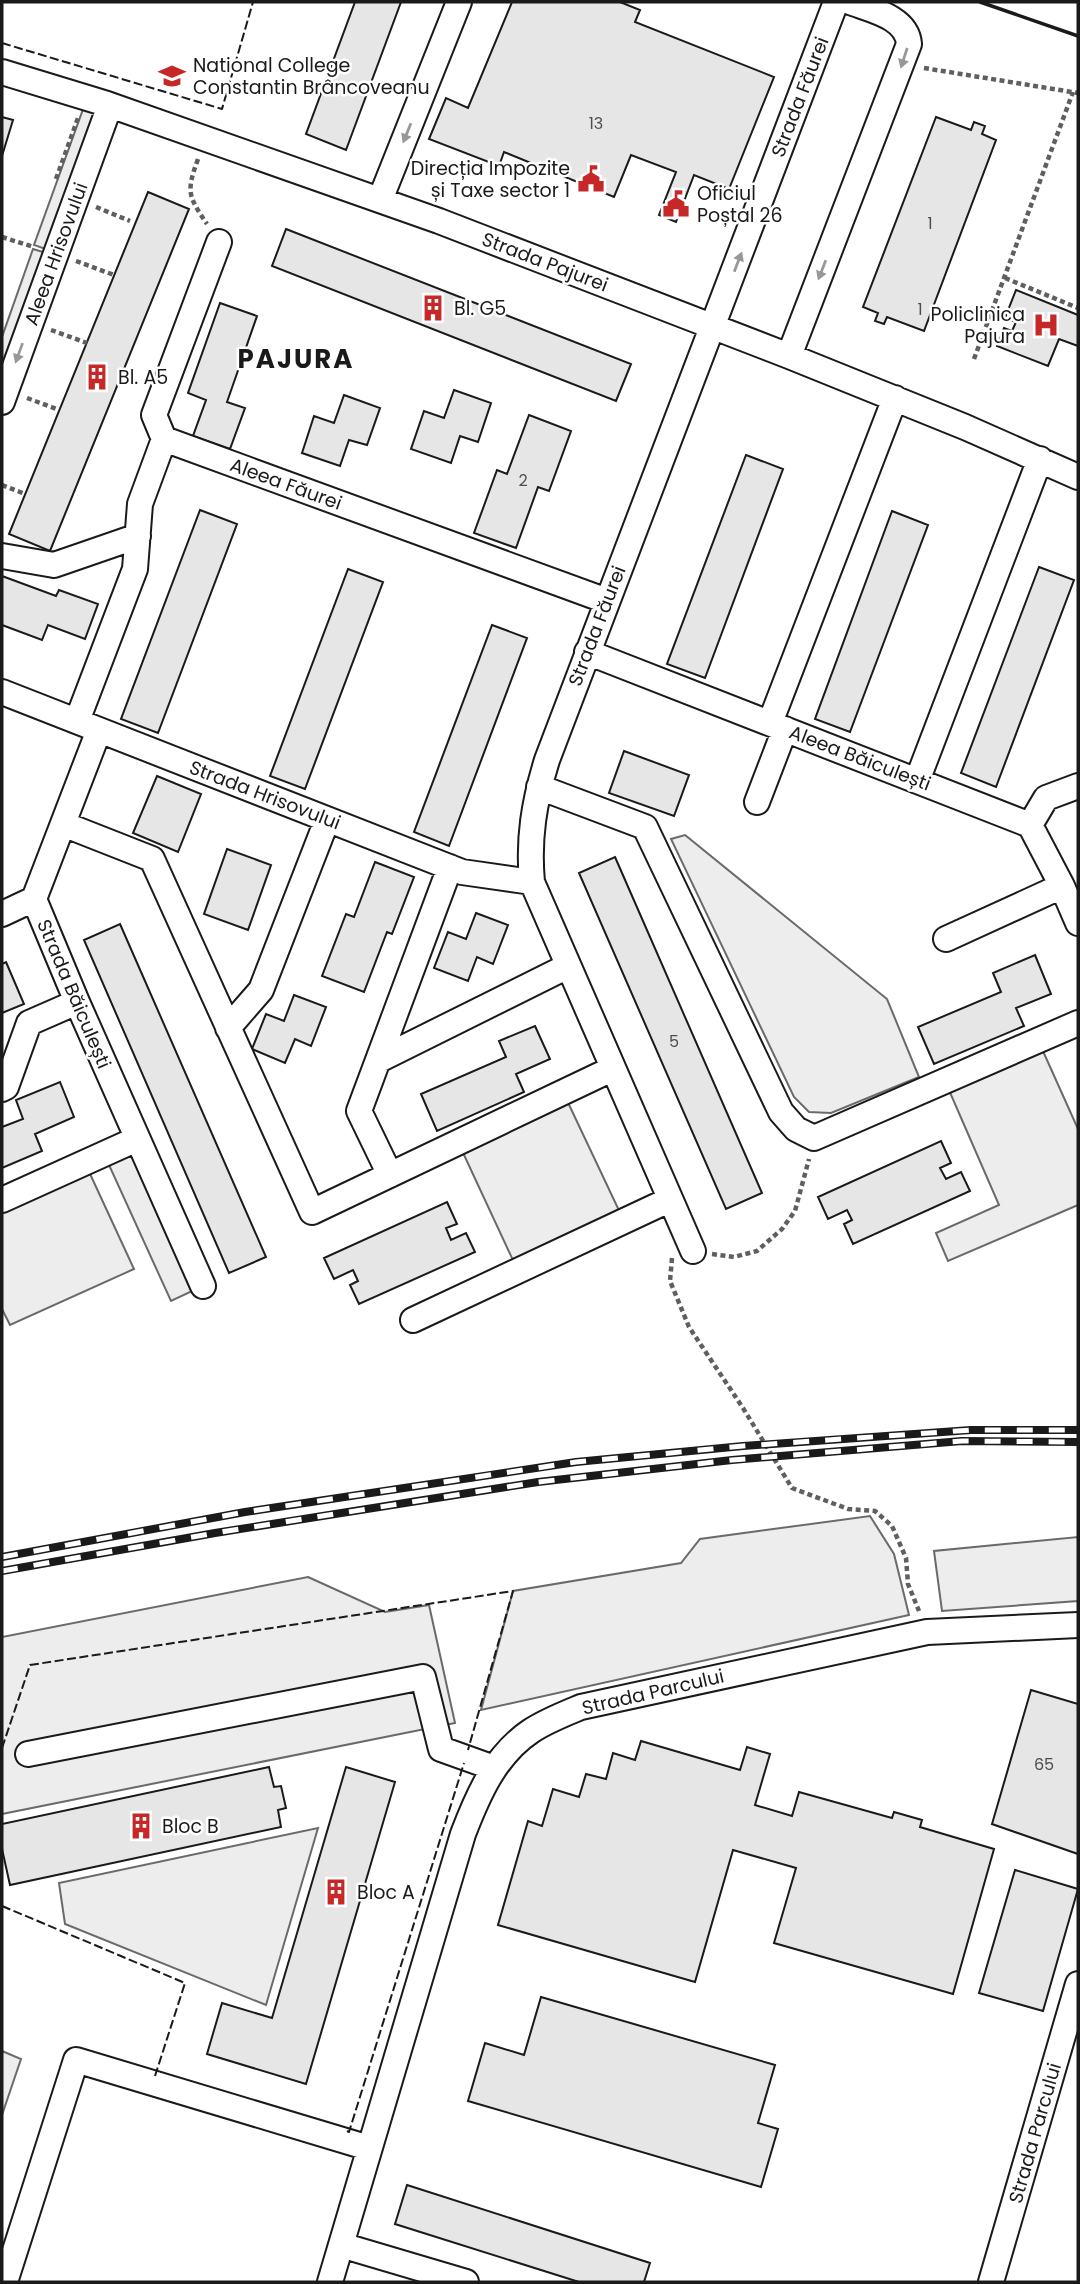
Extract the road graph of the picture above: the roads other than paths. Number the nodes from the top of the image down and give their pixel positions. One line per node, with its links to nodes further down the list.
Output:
1 (460, 2): 6 (street, one-way to 6)
2 (836, 2): 8 (street, Strada Făurei, one-way to 2)
3 (850, 2): 9 (street, one-way to 9)
4 (2, 72): 5 (street, Strada Pajurei)
5 (110, 105): 6 (street, Strada Pajurei); 10 (street, Aleea Hrisovului, one-way to 10)
6 (380, 200): 8 (street, Strada Pajurei)
7 (219, 242): 12 (street)
8 (713, 326): 9 (street, Strada Pajurei); 17 (street, Strada Făurei)
9 (789, 356): 11 (street, Strada Pajurei)
10 (4, 396)
11 (895, 398): 13 (street, Strada Pajurei); 21 (street)
12 (164, 439): 15 (street, Strada Băiculești); 17 (street, Aleea Făurei)
13 (1040, 459): 14 (street, Strada Pajurei); 22 (street)
14 (1078, 477)
15 (138, 536): 16 (street); 20 (street, Strada Băiculești)
16 (2, 556)
17 (607, 601): 18 (street, Strada Făurei)
18 (587, 652): 21 (street, Aleea Băiculești); 24 (street, Strada Făurei)
19 (2, 692): 20 (street, Strada Hrisovului)
20 (88, 726): 26 (street, Strada Hrisovului); 27 (street, Strada Băiculești)
21 (777, 726): 22 (street, Aleea Băiculești); 25 (street)
22 (917, 781): 28 (street, Aleea Băiculești)
23 (1078, 786): 28 (street)
24 (539, 787): 30 (street, Strada Făurei); 38 (street)
25 (757, 802)
26 (327, 820): 29 (street, Strada Hrisovului); 39 (street)
27 (63, 824): 32 (street, Strada Băiculești); 39 (street)
28 (1030, 825): 31 (street)
29 (450, 867): 30 (street, Strada Hrisovului); 40 (street)
30 (532, 882): 36 (street, Strada Făurei)
31 (1062, 886): 34 (street); 35 (street)
32 (34, 899): 33 (street); 37 (street, Strada Băiculești)
33 (2, 914)
34 (1078, 923)
35 (946, 939)
36 (568, 966): 40 (street); 41 (street, Strada Făurei)
37 (76, 1002): 42 (street); 43 (street, Strada Băiculești)
38 (1078, 1023)
39 (228, 1028): 44 (street)
40 (379, 1060): 44 (street)
41 (612, 1069): 44 (street); 46 (street, Strada Făurei)
42 (2, 1089)
43 (137, 1139): 45 (street); 48 (street, Strada Băiculești)
44 (390, 1175)
45 (2, 1200)
46 (669, 1200): 47 (street, Strada Făurei); 49 (street)
47 (693, 1251)
48 (203, 1286)
49 (414, 1320)
50 (1078, 1625): 52 (street, Strada Parcului)
51 (29, 1754): 52 (street)
52 (494, 1768): 54 (street, Strada Parcului)
53 (1078, 1984): 59 (street, Strada Parcului)
54 (369, 2148): 55 (street, Strada Parcului); 56 (street)
55 (341, 2245): 57 (street, Strada Parcului); 58 (street)
56 (5, 2282)
57 (330, 2282)
58 (466, 2282)
59 (991, 2282)

